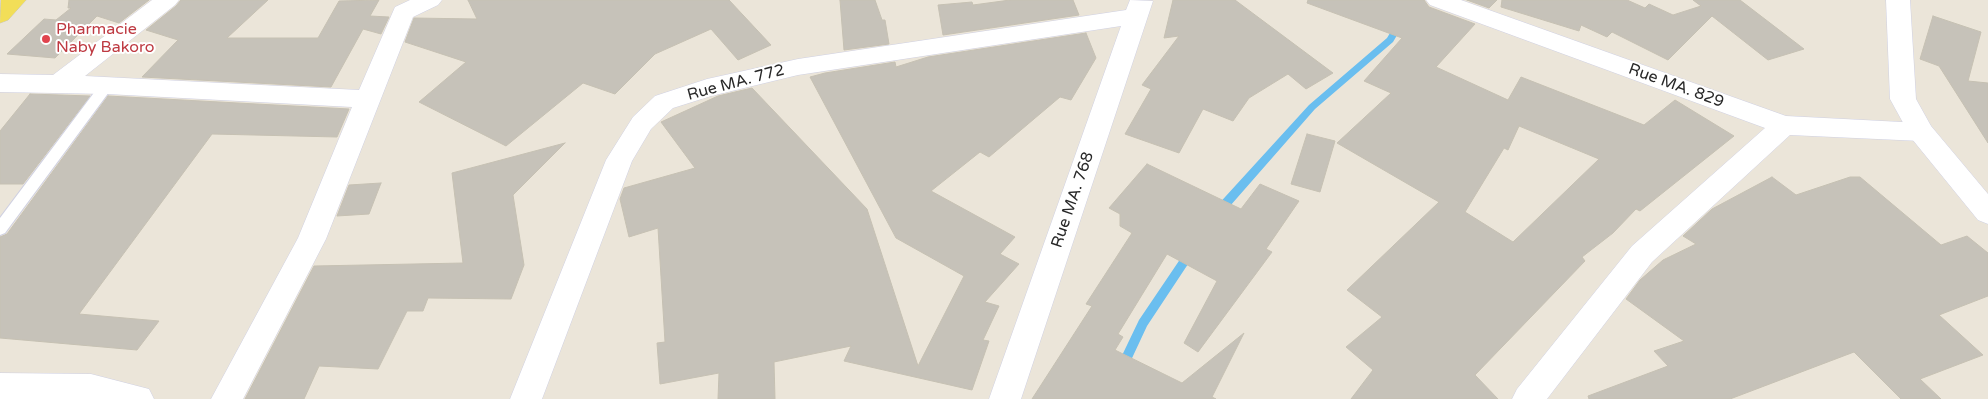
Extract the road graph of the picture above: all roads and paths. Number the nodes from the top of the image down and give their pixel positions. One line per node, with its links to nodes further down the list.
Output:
1 (14, 0): 7 (main road)
2 (167, 0): 9 (street)
3 (430, 0): 11 (street)
4 (1438, 0): 12 (street, Rue MA. 829)
5 (1898, 0): 13 (street)
6 (1138, 8): 19 (street, Rue MA. 772); 20 (street, Rue MA. 768)
7 (0, 15)
8 (0, 83): 9 (street)
9 (57, 84): 10 (street)
10 (106, 85): 11 (street); 15 (lane)
11 (370, 99): 18 (street)
12 (1784, 125): 13 (street, Rue MA. 829); 21 (street)
13 (1921, 132): 14 (street)
14 (1988, 212)
15 (0, 229)
16 (0, 387): 17 (street)
17 (138, 399)
18 (227, 399)
19 (526, 399)
20 (1005, 399)
21 (1528, 399)

